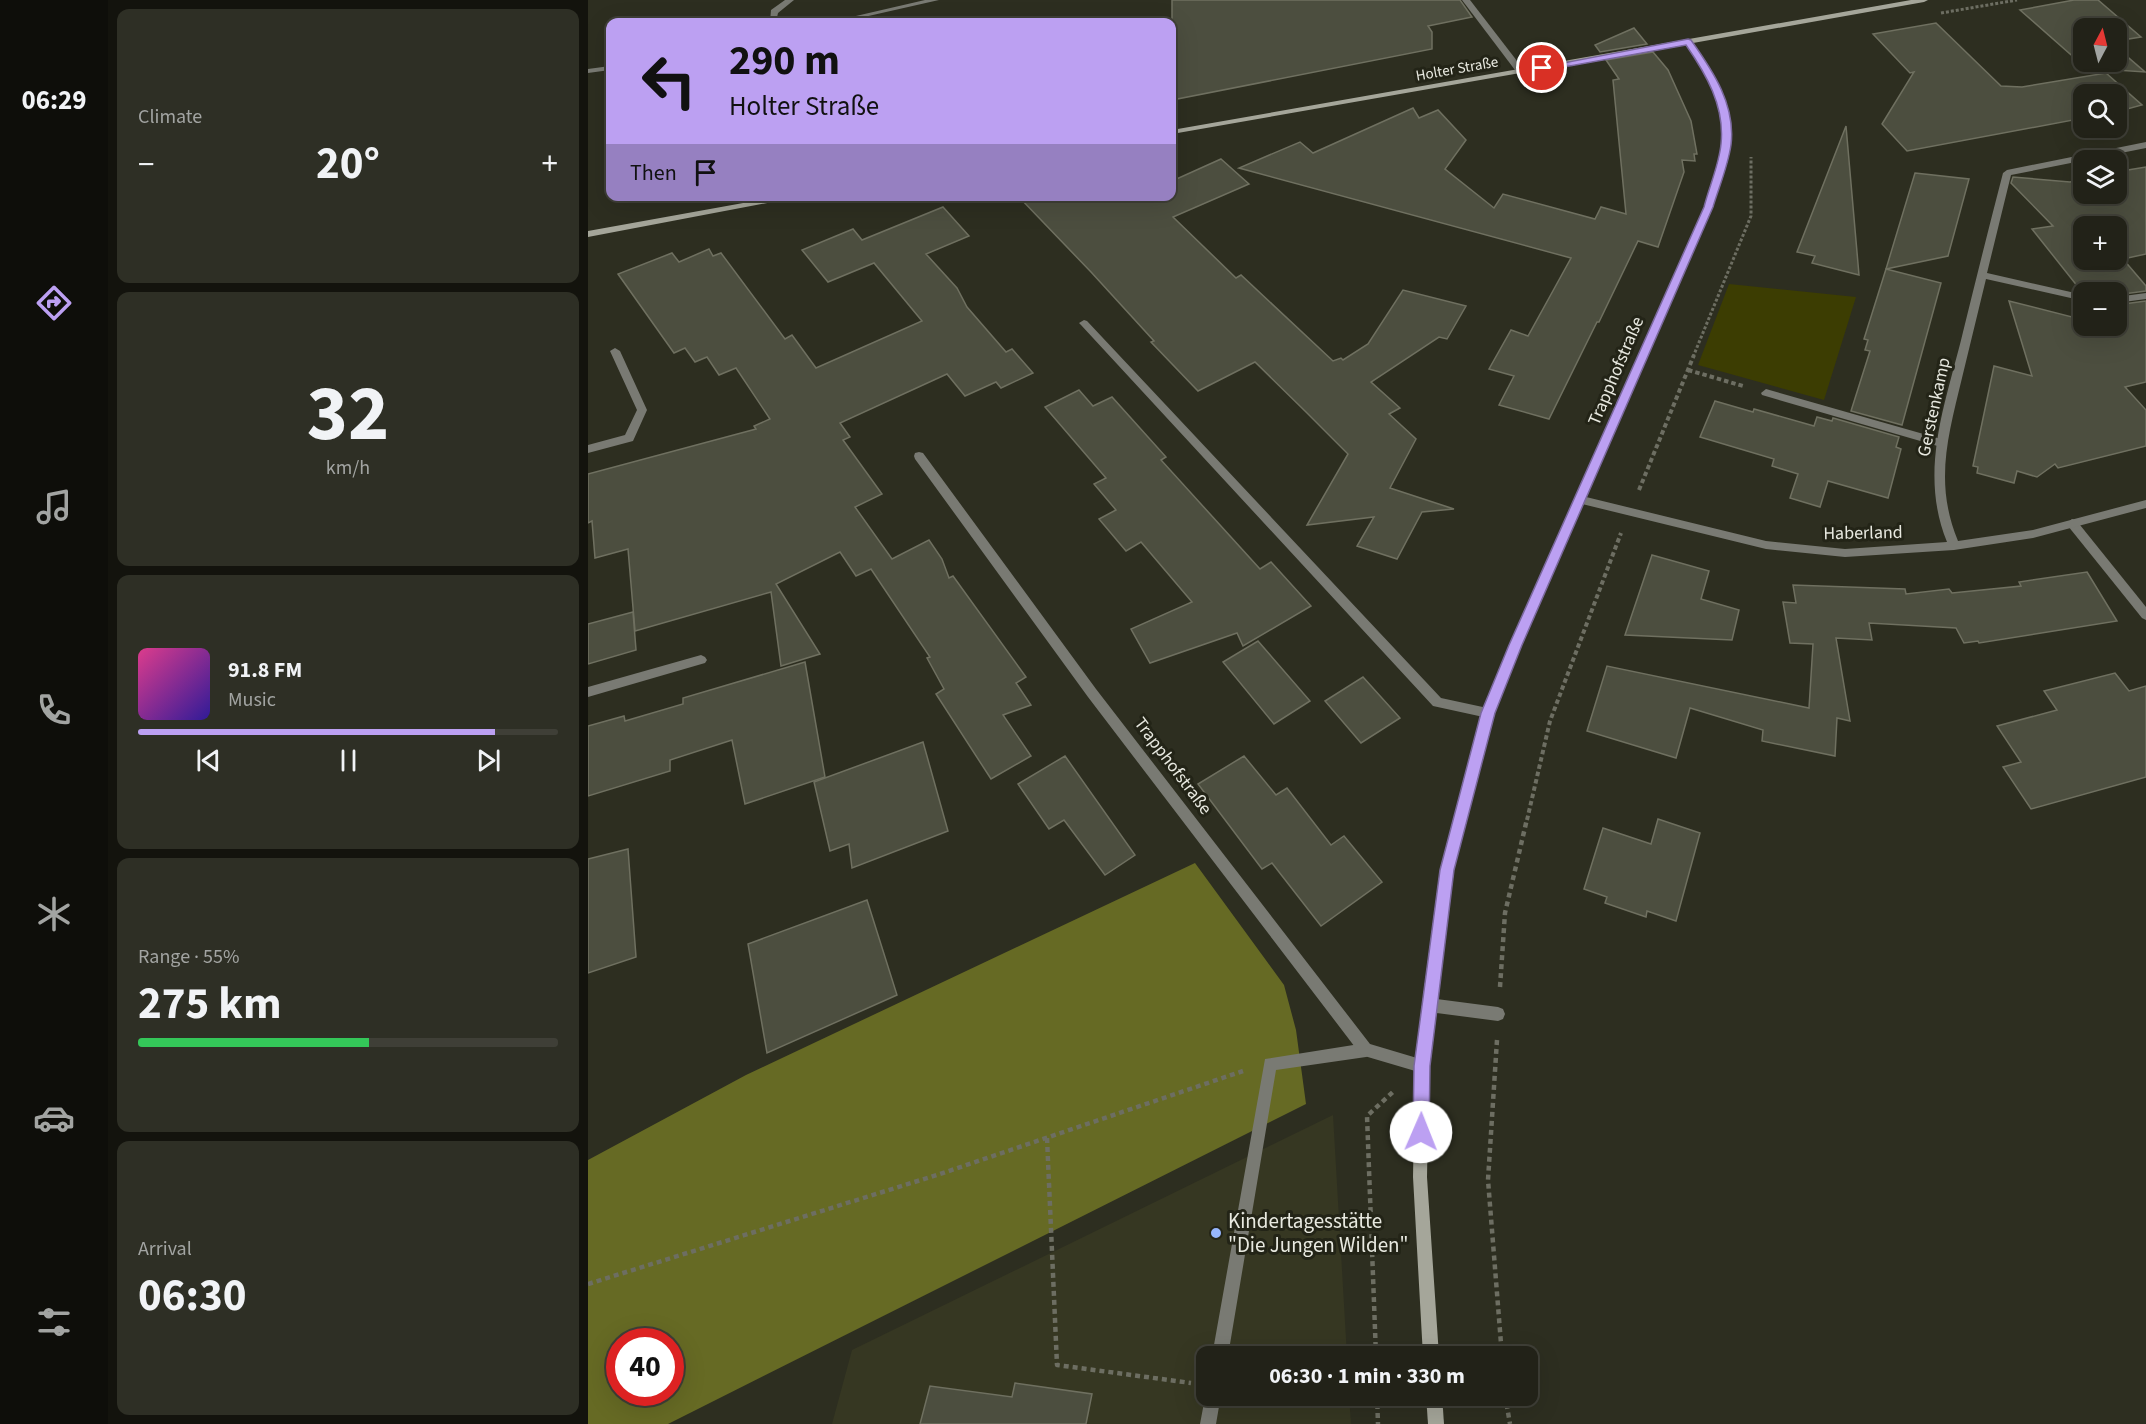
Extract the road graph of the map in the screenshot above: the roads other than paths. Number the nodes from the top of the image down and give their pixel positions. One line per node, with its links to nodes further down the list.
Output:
1 (790, 0): 5 (street)
2 (935, 0): 6 (street)
3 (1466, 0): 10 (street)
4 (1924, 0): 7 (street, Holter Straße)
5 (773, 18)
6 (852, 18)
7 (1688, 42): 10 (street, Holter Straße); 25 (street, Trapphofstraße)
8 (606, 69): 9 (street)
9 (588, 71)
10 (1521, 72): 11 (street, Holter Straße)
11 (1176, 131)
12 (2146, 145): 15 (street, Gerstenkamp)
13 (772, 201): 14 (street)
14 (588, 234)
15 (1981, 275): 16 (street); 22 (street, Gerstenkamp)
16 (2073, 296)
17 (2146, 296): 18 (street)
18 (2127, 299)
19 (1084, 323): 32 (street)
20 (615, 351): 23 (street)
21 (1766, 393): 22 (street)
22 (1941, 443): 28 (street, Gerstenkamp)
23 (588, 449)
24 (919, 456): 35 (street, Trapphofstraße)
25 (1581, 500): 28 (street, Haberland); 32 (street, Trapphofstraße)
26 (2146, 504): 27 (street, Haberland)
27 (2072, 523): 28 (street, Haberland); 29 (street)
28 (1954, 546)
29 (2146, 615)
30 (701, 660): 31 (street)
31 (588, 692)
32 (1488, 713): 33 (street, Trapphofstraße)
33 (1429, 1005): 34 (street); 36 (street, Trapphofstraße)
34 (1498, 1014)
35 (1366, 1050): 36 (street); 37 (street)
36 (1422, 1066): 38 (street, Trapphofstraße)
37 (1222, 1346)
38 (1430, 1346)
39 (1211, 1406): 41 (street)
40 (1435, 1406): 42 (street)
41 (1208, 1424)
42 (1436, 1424)

